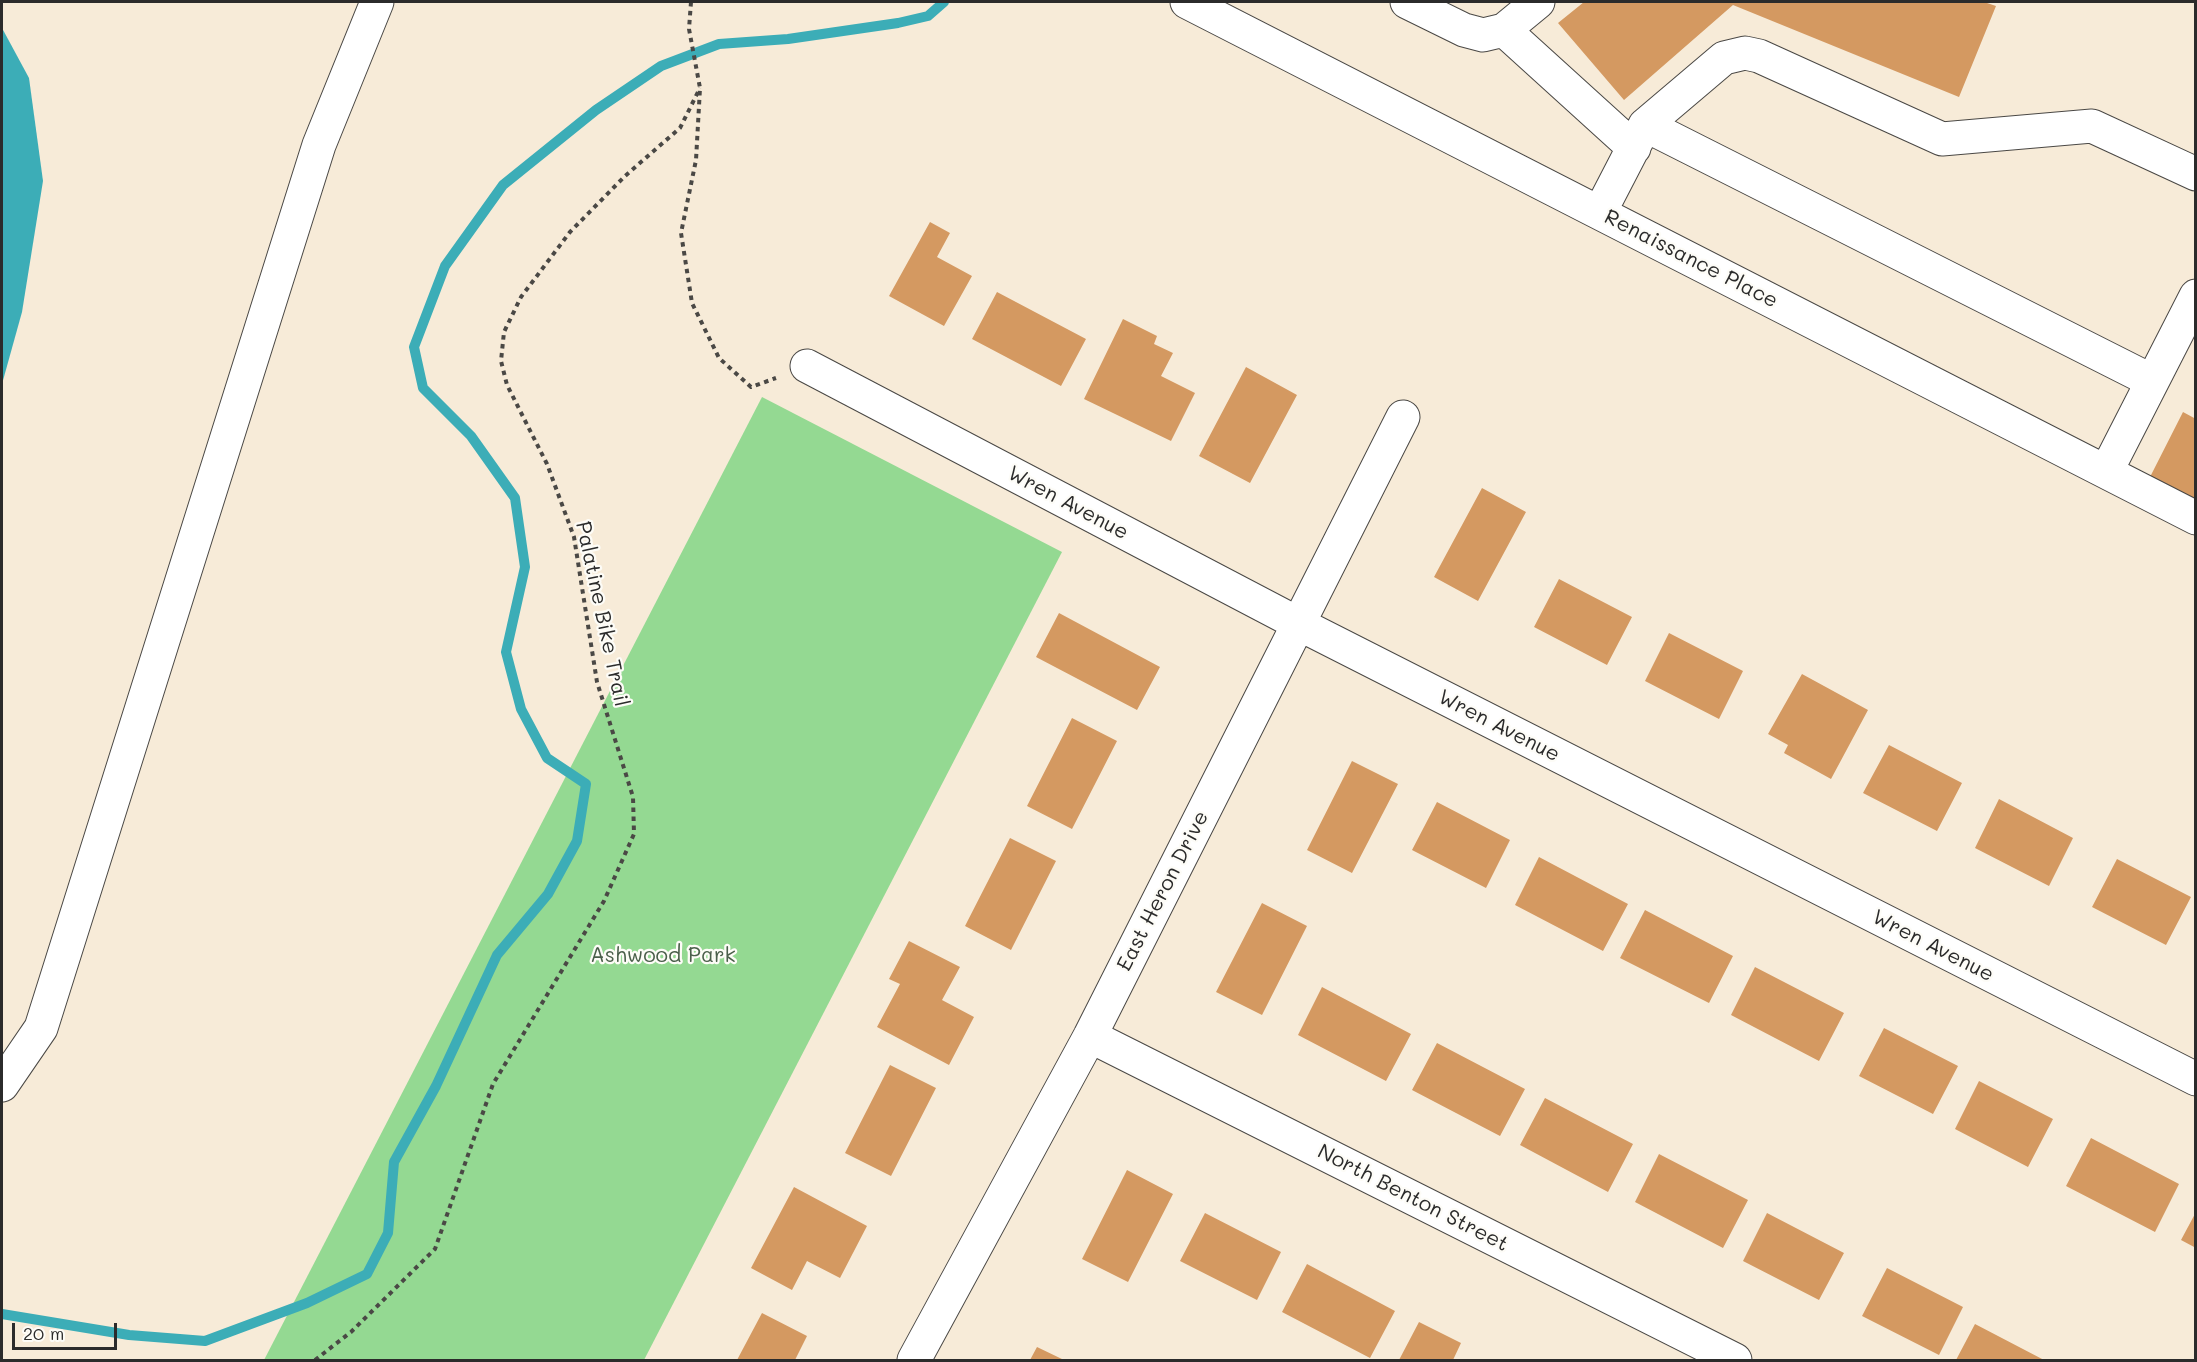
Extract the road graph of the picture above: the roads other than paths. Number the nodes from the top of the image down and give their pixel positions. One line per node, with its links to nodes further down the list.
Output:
1 (376, 2): 18 (street)
2 (1187, 2): 8 (street, Renaissance Place)
3 (1407, 2): 5 (street)
4 (1538, 2): 5 (street)
5 (1504, 30): 6 (street)
6 (1646, 128): 7 (street); 8 (street); 11 (street)
7 (2196, 174)
8 (1600, 212): 13 (street, Renaissance Place)
9 (2196, 296): 11 (street)
10 (807, 366): 15 (street, Wren Avenue)
11 (2152, 381): 13 (street)
12 (1403, 417): 15 (street, East Heron Drive)
13 (2106, 472): 14 (street, Renaissance Place)
14 (2196, 518)
15 (1297, 623): 16 (street, East Heron Drive); 17 (street, Wren Avenue)
16 (1090, 1036): 19 (street, East Heron Drive); 20 (street, North Benton Street)
17 (2196, 1079)
18 (2, 1085)
19 (914, 1360)
20 (1735, 1360)

